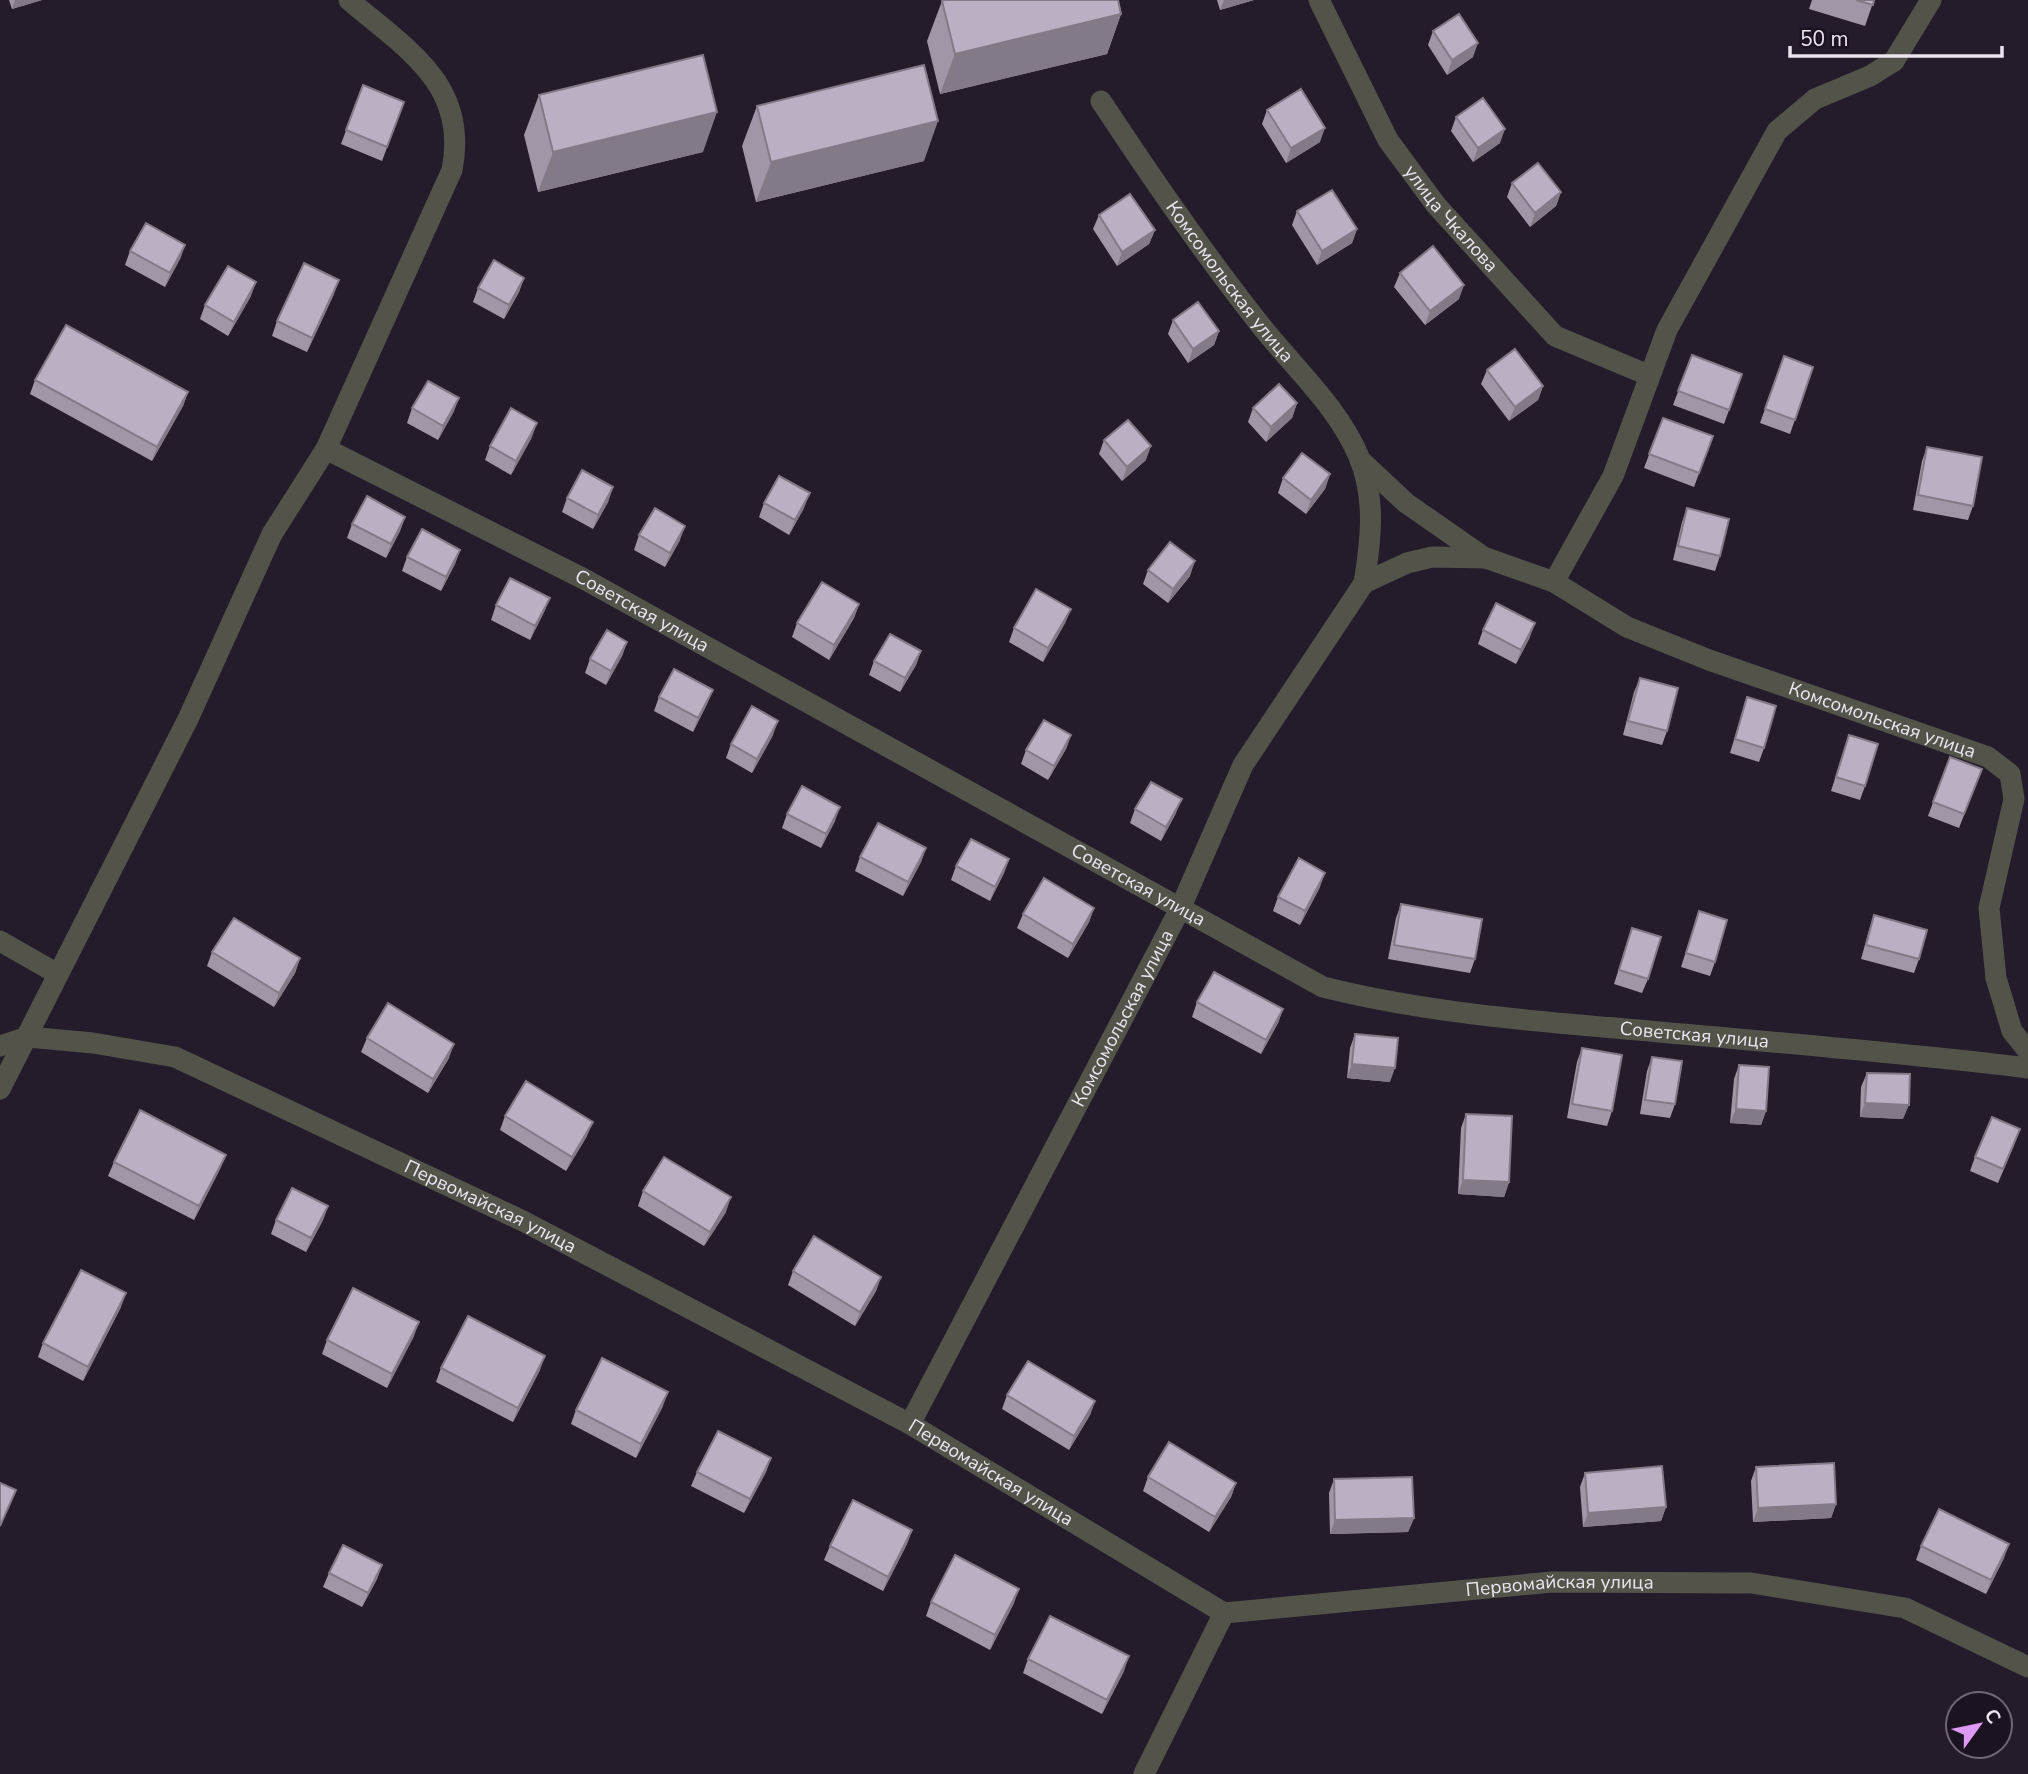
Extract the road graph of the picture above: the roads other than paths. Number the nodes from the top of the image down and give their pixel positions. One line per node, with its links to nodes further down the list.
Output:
1 (349, 0): 6 (street)
2 (1319, 0): 5 (street, улица Чкалова)
3 (1931, 0): 5 (street)
4 (1101, 101): 7 (street, Комсомольская улица)
5 (1648, 375): 9 (street)
6 (326, 449): 11 (street, Советская улица); 13 (street)
7 (1360, 460): 8 (street, Комсомольская улица); 10 (street, Комсомольская улица)
8 (1486, 558): 9 (street, Комсомольская улица); 10 (street, Комсомольская улица)
9 (1553, 582): 16 (street, Комсомольская улица)
10 (1364, 583): 11 (street, Комсомольская улица)
11 (1180, 909): 17 (street, Советская улица); 19 (street, Комсомольская улица)
12 (0, 941): 13 (street)
13 (56, 973): 14 (street)
14 (28, 1037): 15 (street, Первомайская улица); 18 (street); 19 (street, Первомайская улица)
15 (0, 1046)
16 (2028, 1051)
17 (2028, 1068)
18 (0, 1089)
19 (910, 1424): 20 (street, Первомайская улица)
20 (1224, 1612): 21 (street, Первомайская улица); 22 (street)
21 (2028, 1667)
22 (1144, 1774)

